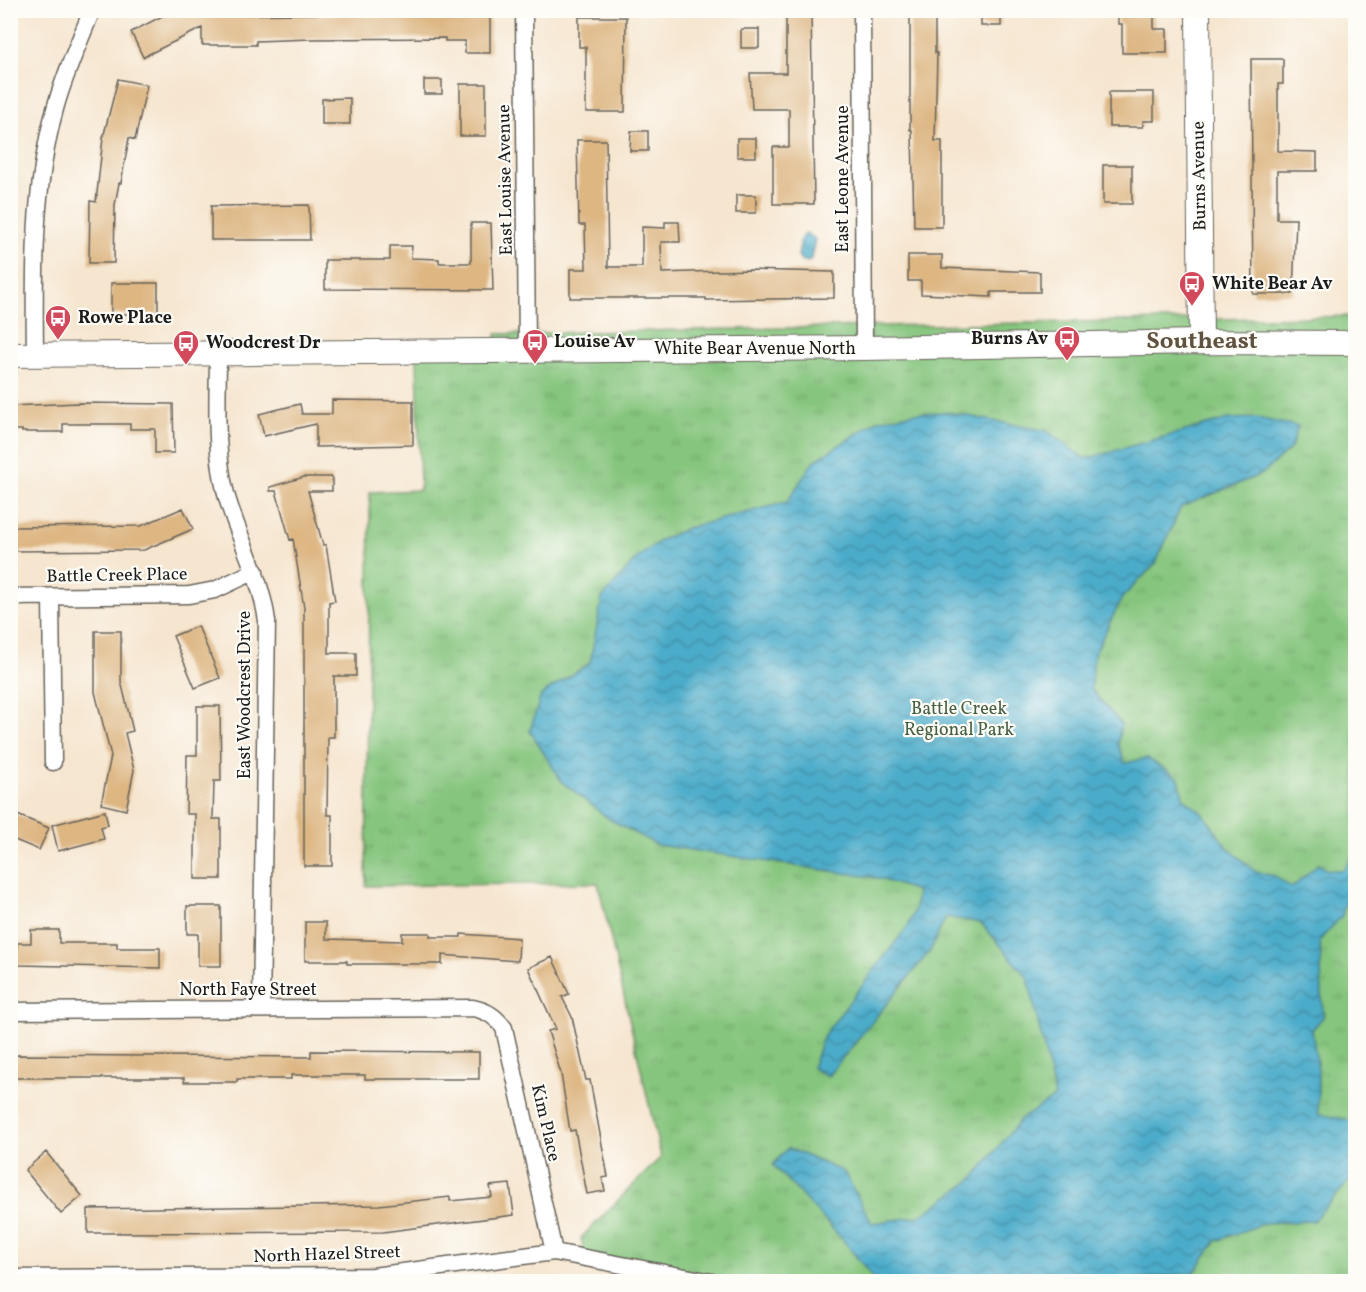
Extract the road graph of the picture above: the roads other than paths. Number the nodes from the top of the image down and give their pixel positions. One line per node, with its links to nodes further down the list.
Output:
1 (92, 10): 10 (street)
2 (524, 10): 8 (street, East Louise Avenue)
3 (862, 10): 7 (street, East Leone Avenue)
4 (1198, 10): 5 (street, Burns Avenue)
5 (1201, 342): 6 (street, White Bear Avenue North); 7 (street, White Bear Avenue North)
6 (1356, 343)
7 (864, 348): 8 (street, White Bear Avenue North)
8 (527, 350): 9 (street, White Bear Avenue North)
9 (218, 352): 10 (street, White Bear Avenue North); 12 (street, East Woodcrest Drive)
10 (35, 354): 11 (street, White Bear Avenue North)
11 (10, 355)
12 (255, 571): 14 (street, Battle Creek Place); 16 (street, East Woodcrest Drive)
13 (10, 597): 14 (street, Battle Creek Place)
14 (51, 597): 15 (street)
15 (53, 762)
16 (261, 1010): 17 (street, North Faye Street); 18 (street, North Faye Street)
17 (10, 1011)
18 (485, 1011): 19 (street, Kim Place)
19 (554, 1252): 20 (street, North Hazel Street); 21 (street, North Hazel Street)
20 (10, 1278)
21 (712, 1281)

